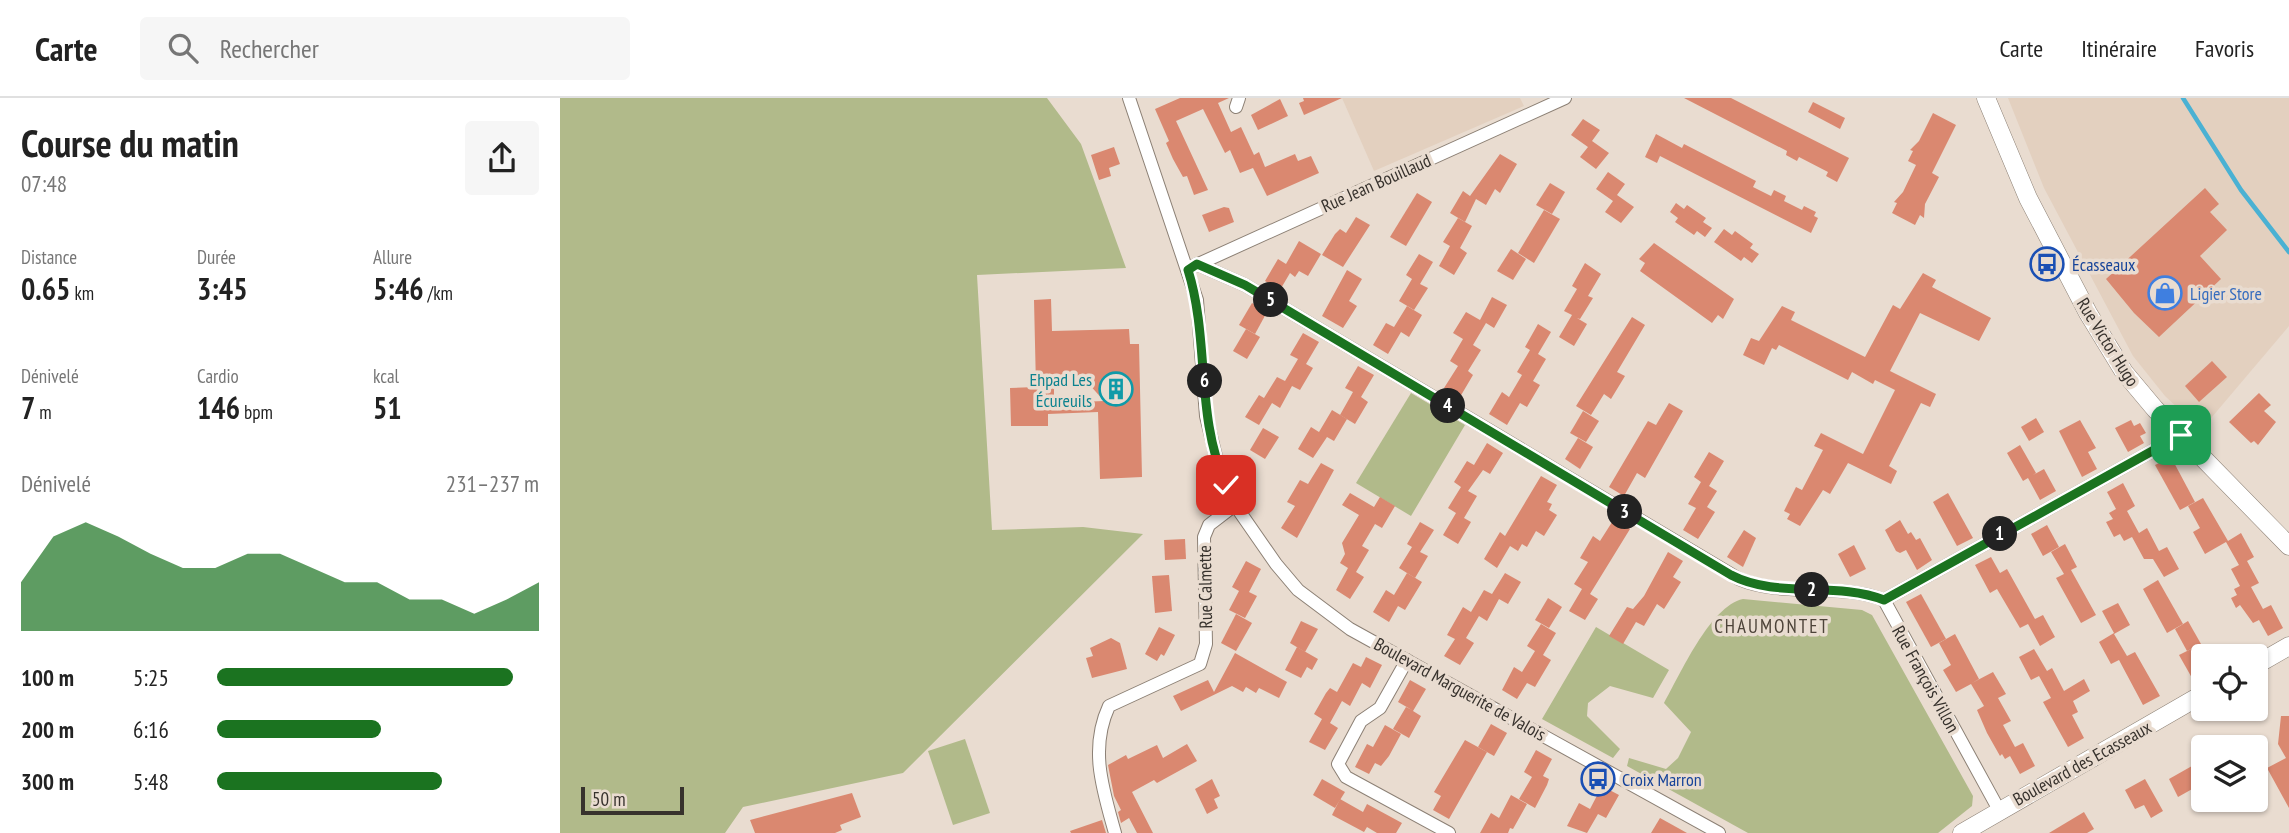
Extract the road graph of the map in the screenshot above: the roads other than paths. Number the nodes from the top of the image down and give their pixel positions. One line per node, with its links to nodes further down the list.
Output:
1 (1129, 98): 4 (street)
2 (1565, 98): 4 (street, Rue Jean Bouillaud)
3 (1986, 98): 5 (street, Rue Victor Hugo)
4 (1192, 267): 6 (street); 8 (street)
5 (2181, 435): 7 (street, Rue Victor Hugo); 8 (street)
6 (1235, 505): 11 (street, Boulevard Marguerite de Valois); 14 (street, Rue Calmette)
7 (2289, 546)
8 (1884, 600): 13 (street, Rue François Villon)
9 (2289, 646): 10 (street)
10 (2268, 658)
11 (1407, 660): 15 (street); 16 (street, Boulevard Marguerite de Valois)
12 (2191, 701): 13 (street, Boulevard des Ecasseaux)
13 (1999, 810): 17 (street, Boulevard des Ecasseaux)
14 (1115, 833)
15 (1449, 833)
16 (1719, 833)
17 (1962, 833)

